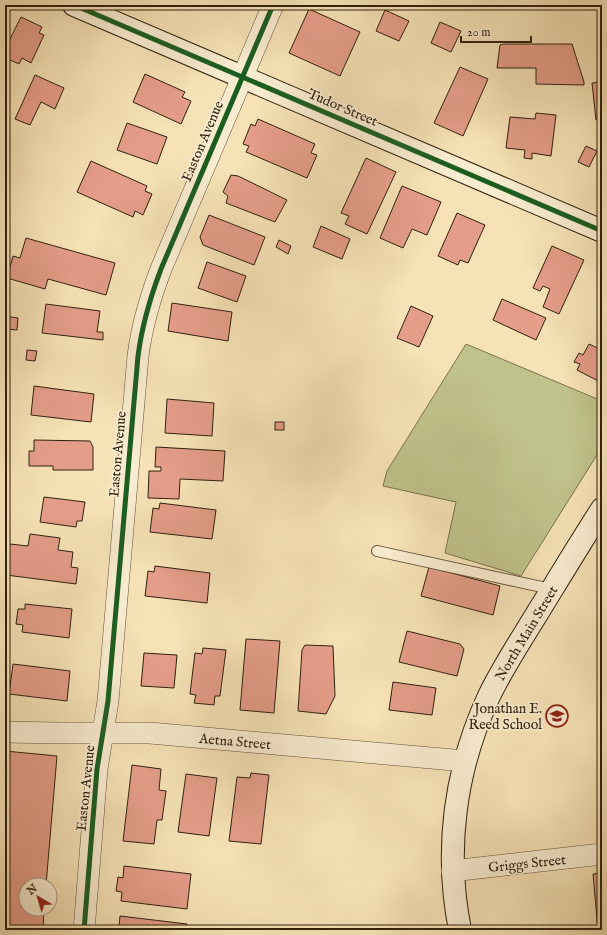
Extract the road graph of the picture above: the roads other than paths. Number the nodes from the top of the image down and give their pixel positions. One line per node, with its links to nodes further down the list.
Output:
1 (74, 5): 3 (street, Tudor Street)
2 (273, 5): 3 (street, Easton Avenue)
3 (243, 77): 4 (street, Tudor Street); 9 (street, Easton Avenue)
4 (602, 231)
5 (602, 509): 7 (street, North Main Street)
6 (377, 551): 7 (lane)
7 (551, 589): 10 (street, North Main Street)
8 (5, 732): 9 (street, Aetna Street)
9 (104, 733): 10 (street, Aetna Street); 13 (street, Easton Avenue)
10 (465, 761): 12 (street, North Main Street)
11 (602, 854): 12 (street, Griggs Street)
12 (452, 871): 14 (street, North Main Street)
13 (84, 930)
14 (460, 930)

